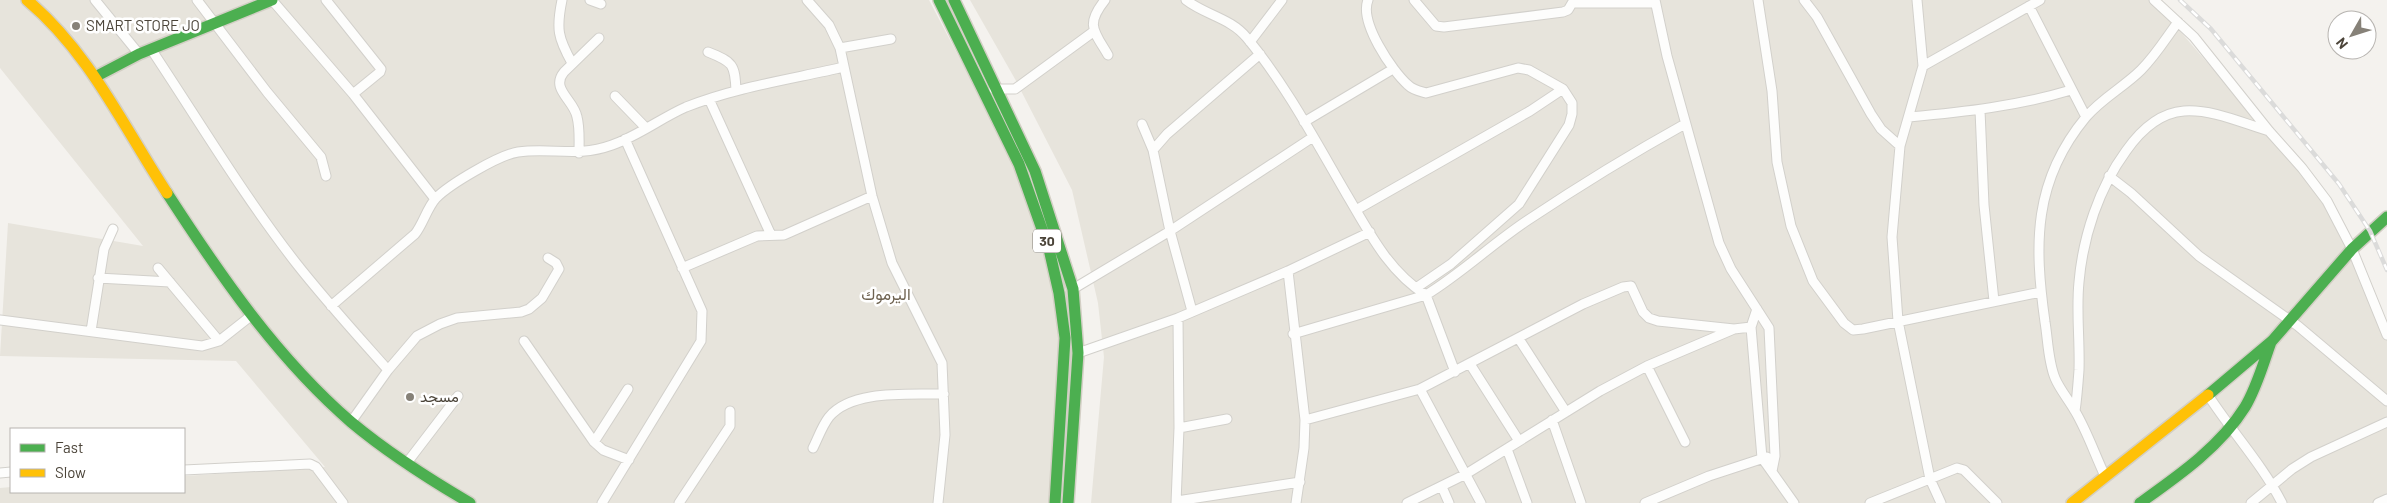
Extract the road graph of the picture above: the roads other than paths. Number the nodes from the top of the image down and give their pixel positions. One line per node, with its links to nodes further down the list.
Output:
1 (27, 0): 41 (street)
2 (95, 0): 34 (street)
3 (196, 0): 26 (street)
4 (272, 0): 26 (street); 47 (street)
5 (326, 0): 47 (street)
6 (562, 0): 37 (street)
7 (590, 0): 23 (street)
8 (807, 0): 31 (street)
9 (939, 0): 44 (street, 30)
10 (954, 0): 42 (street, 30)
11 (1105, 0): 27 (street)
12 (1186, 0): 30 (street)
13 (1282, 0): 30 (street)
14 (1368, 0): 40 (street)
15 (1414, 0): 21 (street)
16 (1758, 0): 92 (street)
17 (1804, 0): 60 (street)
18 (1917, 0): 38 (street)
19 (2040, 0): 24 (street)
20 (2154, 0): 25 (street)
21 (1574, 1): 22 (street)
22 (1655, 1): 55 (street)
23 (601, 4)
24 (2029, 6): 38 (street); 45 (street)
25 (2178, 22): 52 (street); 57 (street)
26 (212, 23): 32 (street); 63 (street)
27 (1093, 32): 36 (street); 42 (street)
28 (599, 38): 37 (street)
29 (891, 39): 31 (street)
30 (1250, 42): 35 (street)
31 (840, 48): 39 (street)
32 (151, 49): 34 (street); 85 (street)
33 (708, 52): 46 (street)
34 (139, 54): 41 (street)
35 (1260, 54): 53 (street); 61 (street)
36 (1108, 56)
37 (572, 64): 62 (street)
38 (1923, 66): 51 (street)
39 (844, 67): 46 (street); 65 (street)
40 (1393, 69): 43 (street); 53 (street)
41 (96, 77): 88 (street)
42 (998, 88): 44 (street); 81 (street, 30)
43 (1563, 89): 67 (street); 80 (street)
44 (984, 90): 150 (street, 30)
45 (2071, 90): 50 (street); 52 (street)
46 (736, 91): 49 (street)
47 (353, 94): 66 (street)
48 (615, 96): 56 (street)
49 (709, 99): 56 (street); 72 (street)
50 (1980, 110): 51 (street); 84 (street)
51 (1910, 117): 60 (street)
52 (2086, 117): 82 (street)
53 (1304, 122): 58 (street)
54 (1142, 124): 61 (street)
55 (1685, 124): 83 (street); 86 (street)
56 (645, 128): 59 (street)
57 (2269, 131): 64 (street); 73 (street)
58 (1313, 138): 67 (street); 70 (street)
59 (625, 139): 62 (street); 76 (street)
60 (1900, 146): 92 (street)
61 (1153, 150): 70 (street)
62 (579, 153): 66 (street)
63 (326, 176)
64 (2109, 176): 91 (street); 116 (street)
65 (872, 196): 72 (street); 111 (street)
66 (435, 199): 85 (street)
67 (1356, 210): 71 (street)
68 (2387, 217): 73 (street)
69 (113, 229): 78 (street)
70 (1170, 231): 81 (street); 87 (street)
71 (1370, 232): 77 (street); 80 (street)
72 (771, 235): 76 (street)
73 (2352, 249): 91 (street); 97 (street)
74 (548, 258): 105 (street)
75 (158, 268): 79 (street)
76 (682, 268): 132 (street)
77 (1288, 271): 87 (street); 96 (street)
78 (98, 278): 79 (street); 95 (street)
79 (170, 282): 99 (street)
80 (1416, 288): 83 (street)
81 (1073, 289): 102 (street, 30)
82 (2041, 292): 84 (street); 116 (street)
83 (1426, 295): 96 (street); 107 (street)
84 (1994, 301): 92 (street)
85 (331, 306): 105 (street)
86 (1757, 309): 93 (street); 130 (street)
87 (1192, 312): 89 (street)
88 (252, 315): 99 (street); 121 (street)
89 (1178, 318): 102 (street); 124 (street)
90 (0, 320): 95 (street)
91 (2290, 320): 101 (street); 114 (street)
92 (1898, 321): 138 (street)
93 (1751, 326): 94 (street); 131 (street)
94 (1734, 329): 98 (street); 104 (street)
95 (91, 331): 99 (street)
96 (1293, 334): 119 (street)
97 (2387, 335)
98 (1519, 339): 103 (street); 117 (street)
99 (219, 341)
100 (524, 341): 125 (street)
101 (2272, 341): 106 (street); 108 (street)
102 (1078, 353): 151 (street, 30)
103 (1470, 364): 107 (street); 126 (street)
104 (1647, 366): 117 (street); 127 (street)
105 (388, 370): 121 (street)
106 (2236, 371): 108 (street); 112 (street)
107 (1454, 372): 110 (street)
108 (2255, 385): 123 (street)
109 (628, 389): 125 (street)
110 (1420, 389): 119 (street); 136 (street)
111 (944, 394): 128 (street); 149 (street)
112 (2208, 395): 123 (street); 137 (street)
113 (458, 396): 133 (street)
114 (2387, 401)
115 (730, 411): 148 (street)
116 (2075, 411): 137 (street)
117 (1566, 412): 120 (street)
118 (1227, 420): 124 (street)
119 (1305, 420): 139 (street)
120 (1552, 420): 126 (street); 157 (street)
121 (351, 422): 133 (street)
122 (2387, 422): 140 (street)
123 (2229, 427): 140 (street); 163 (street)
124 (1179, 428): 143 (street)
125 (594, 442): 132 (street)
126 (1519, 442): 129 (street)
127 (1685, 442)
128 (813, 448)
129 (1507, 450): 136 (street); 156 (street)
130 (1775, 456): 131 (street); 135 (street)
131 (1762, 458): 135 (street); 158 (street)
132 (629, 460): 147 (street)
133 (406, 464): 146 (street)
134 (185, 470): 145 (street)
135 (1772, 471): 144 (street)
136 (1466, 474): 141 (street); 155 (street)
137 (2104, 476): 162 (street)
138 (1930, 479): 159 (street); 160 (street); 161 (street)
139 (1300, 482): 143 (street); 152 (street)
140 (2272, 485): 164 (street); 165 (street)
141 (1442, 487): 153 (street); 154 (street)
142 (2387, 499): 166 (street)
143 (1176, 502)
144 (1791, 502)
145 (343, 503)
146 (470, 503)
147 (602, 503)
148 (679, 503)
149 (938, 503)
150 (1055, 503)
151 (1068, 503)
152 (1296, 503)
153 (1407, 503)
154 (1449, 503)
155 (1481, 503)
156 (1527, 503)
157 (1581, 503)
158 (1645, 503)
159 (1870, 503)
160 (1941, 503)
161 (1997, 503)
162 (2072, 503)
163 (2140, 503)
164 (2251, 503)
165 (2282, 503)
166 (2378, 503)

